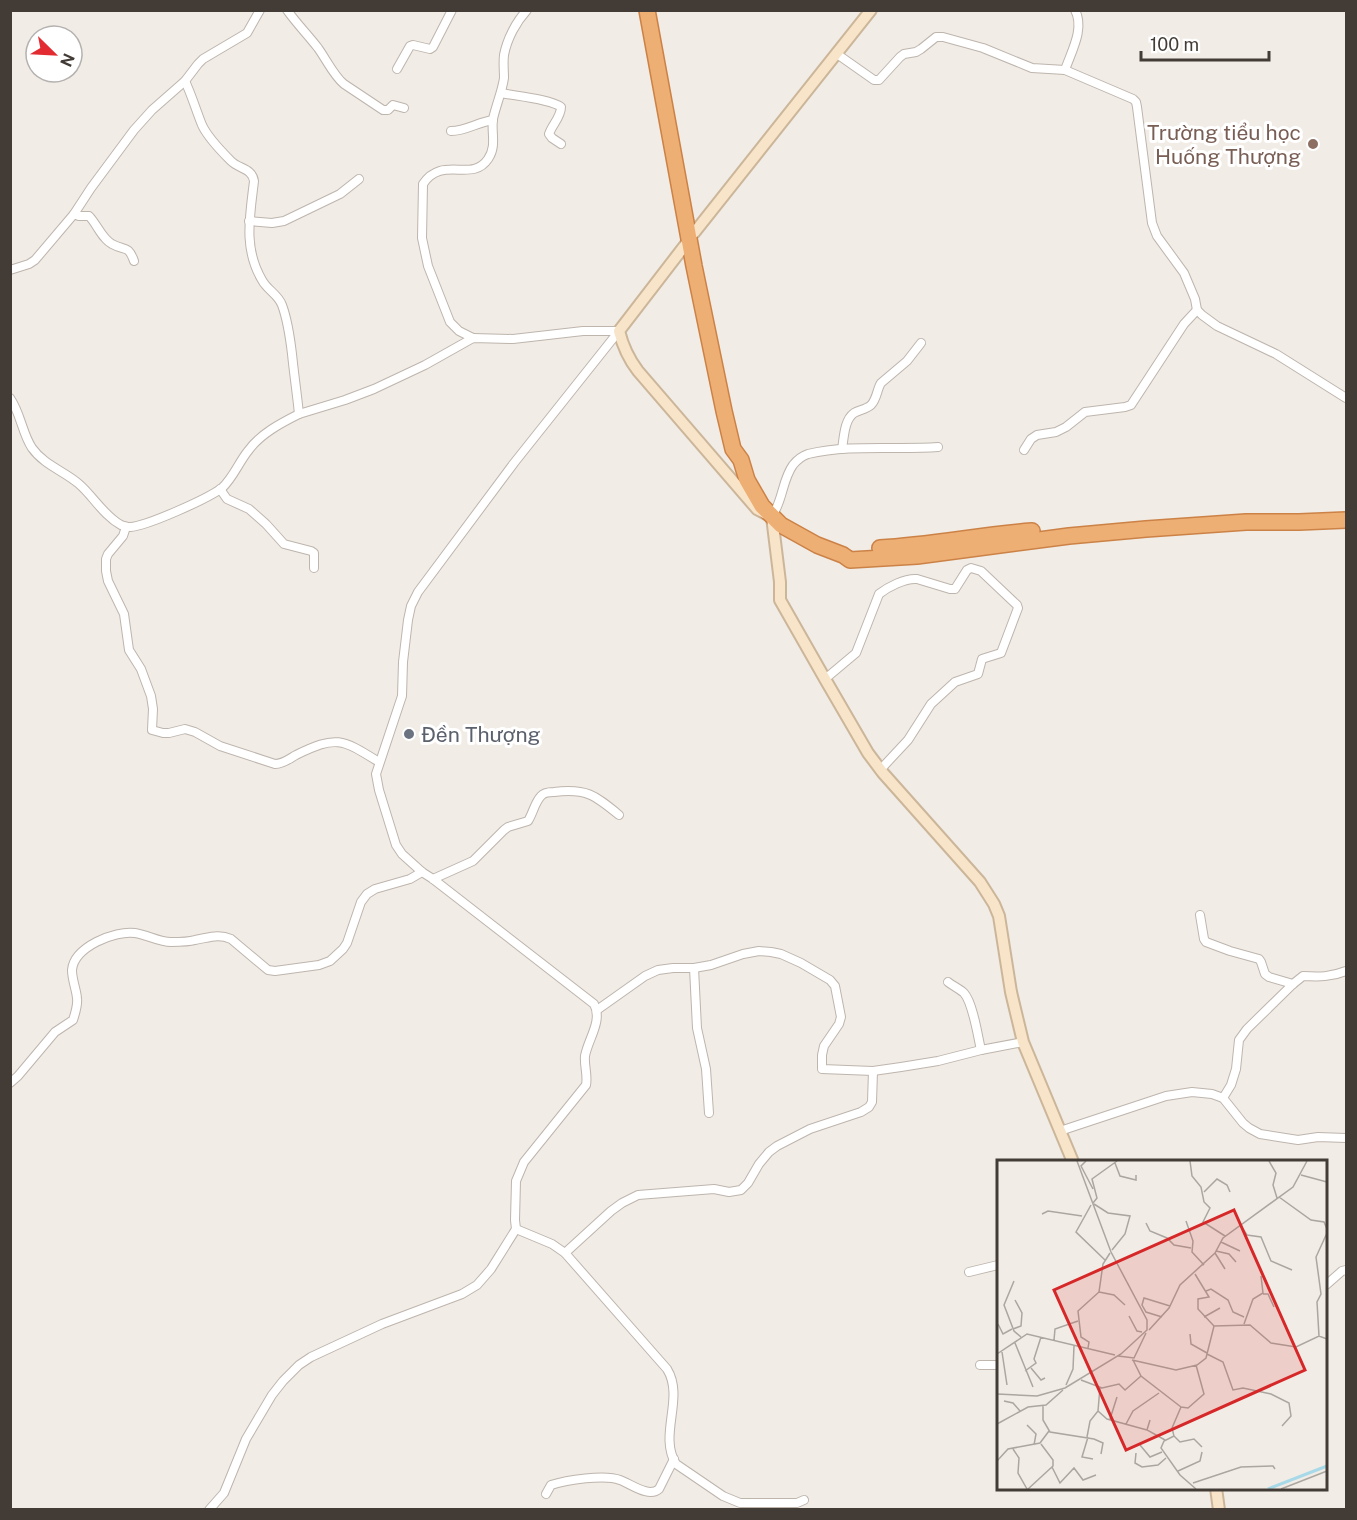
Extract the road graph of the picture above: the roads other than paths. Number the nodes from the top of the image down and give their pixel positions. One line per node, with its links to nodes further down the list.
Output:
1 (260, 10): 12 (street)
2 (286, 10): 14 (street)
3 (452, 10): 10 (street)
4 (647, 10): 16 (highway)
5 (656, 10): 16 (highway)
6 (871, 10): 9 (street)
7 (1075, 10): 11 (street)
8 (524, 12): 13 (street)
9 (837, 54): 11 (street); 22 (street)
10 (398, 69)
11 (1065, 70): 25 (street)
12 (185, 81): 20 (street); 21 (street)
13 (501, 93): 15 (street); 18 (street)
14 (404, 108)
15 (493, 120): 17 (street); 27 (street)
16 (672, 127): 22 (highway)
17 (451, 131)
18 (561, 144)
19 (359, 179): 21 (street)
20 (74, 214): 23 (street); 24 (street)
21 (249, 221): 31 (street)
22 (691, 236): 26 (street); 37 (highway)
23 (134, 261)
24 (10, 270)
25 (1197, 310): 30 (street); 34 (street)
26 (619, 331): 27 (street); 37 (street); 43 (street)
27 (473, 338): 31 (street)
28 (921, 343): 33 (street)
29 (10, 398): 39 (street)
30 (1347, 398)
31 (299, 414): 35 (street)
32 (938, 447): 33 (street)
33 (842, 449): 37 (street)
34 (1024, 450)
35 (220, 489): 39 (street); 41 (street)
36 (1347, 511): 40 (highway)
37 (772, 516): 40 (highway); 42 (street)
38 (1347, 520): 40 (highway)
39 (126, 527): 43 (street)
40 (843, 555)
41 (314, 568)
42 (825, 679): 44 (street); 44 (street)
43 (379, 762): 46 (street)
44 (880, 770): 54 (street)
45 (619, 815): 47 (street)
46 (422, 872): 47 (street); 57 (street)
47 (433, 879): 53 (street)
48 (1200, 915): 52 (street)
49 (693, 968): 53 (street); 56 (street); 59 (street)
50 (1347, 971): 52 (street)
51 (948, 982): 55 (street)
52 (1293, 984): 58 (street)
53 (597, 1010): 63 (street)
54 (1023, 1042): 55 (street); 60 (street)
55 (981, 1050): 56 (street)
56 (873, 1071): 64 (street)
57 (10, 1083)
58 (1223, 1098): 60 (street); 61 (street)
59 (709, 1113)
60 (1060, 1131): 62 (street)
61 (1347, 1138)
62 (1073, 1160)
63 (516, 1229): 64 (street); 75 (street)
64 (565, 1253): 71 (street)
65 (997, 1266): 67 (street)
66 (1347, 1270): 68 (street)
67 (969, 1272)
68 (1327, 1284)
69 (980, 1365): 70 (street)
70 (997, 1365)
71 (674, 1460): 73 (street); 74 (street)
72 (1216, 1490): 76 (street)
73 (546, 1494)
74 (804, 1500)
75 (209, 1509)
76 (1219, 1509)

